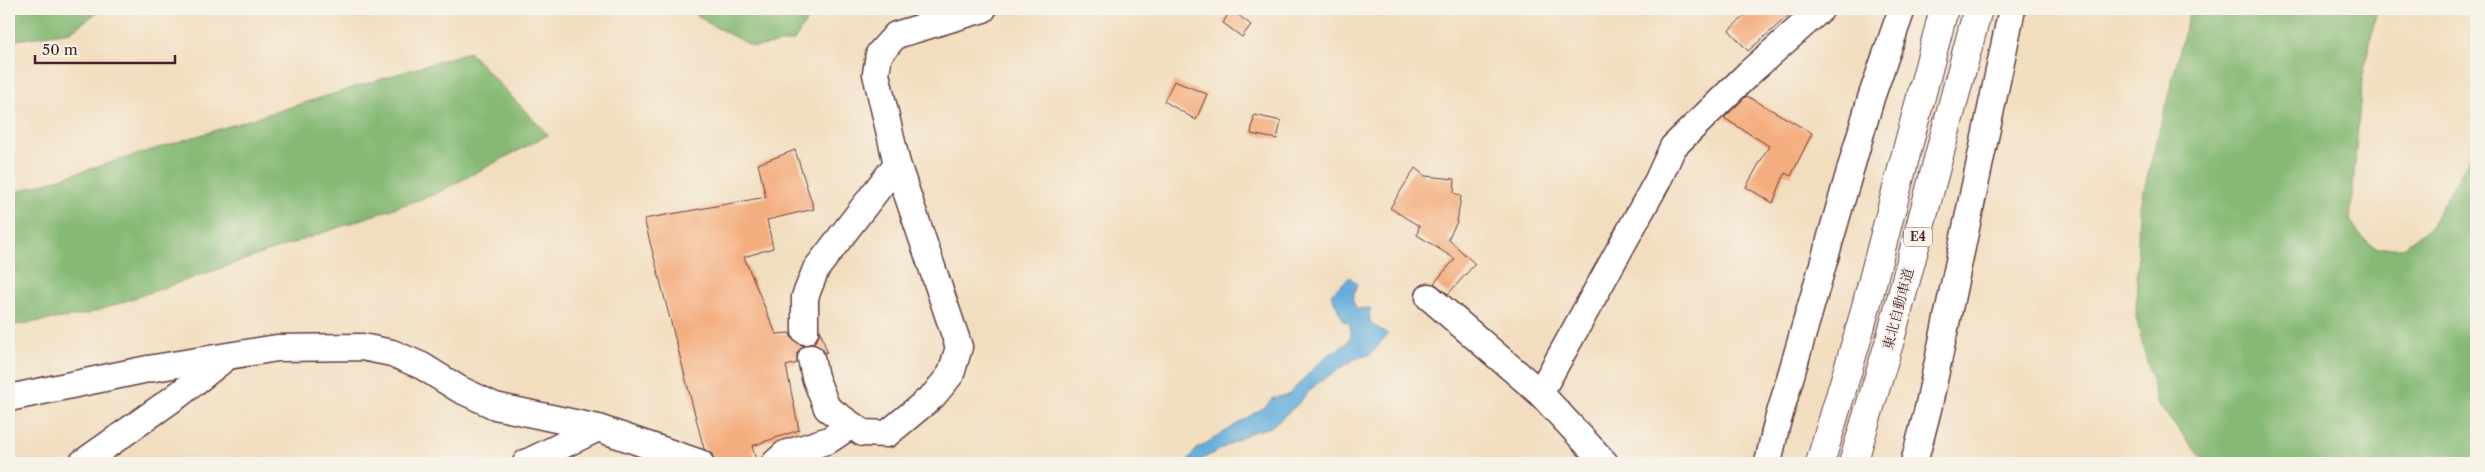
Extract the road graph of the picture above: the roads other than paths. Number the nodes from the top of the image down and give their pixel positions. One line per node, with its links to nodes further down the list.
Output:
1 (983, 9): 7 (street)
2 (1821, 9): 12 (street)
3 (1902, 9): 21 (street)
4 (1944, 9): 22 (highway, E4)
5 (1978, 9): 23 (highway, 東北自動車道 / E4)
6 (2012, 9): 24 (street)
7 (897, 164): 9 (street); 14 (street)
8 (1429, 297): 12 (street)
9 (805, 331)
10 (226, 357): 13 (street); 15 (street); 16 (street)
11 (811, 358): 14 (street)
12 (1540, 393): 20 (street)
13 (9, 398)
14 (850, 426): 19 (street)
15 (598, 428): 17 (street); 18 (street)
16 (82, 463)
17 (526, 463)
18 (700, 463)
19 (775, 463)
20 (1605, 463)
21 (1768, 463)
22 (1820, 463)
23 (1853, 463)
24 (1914, 463)

